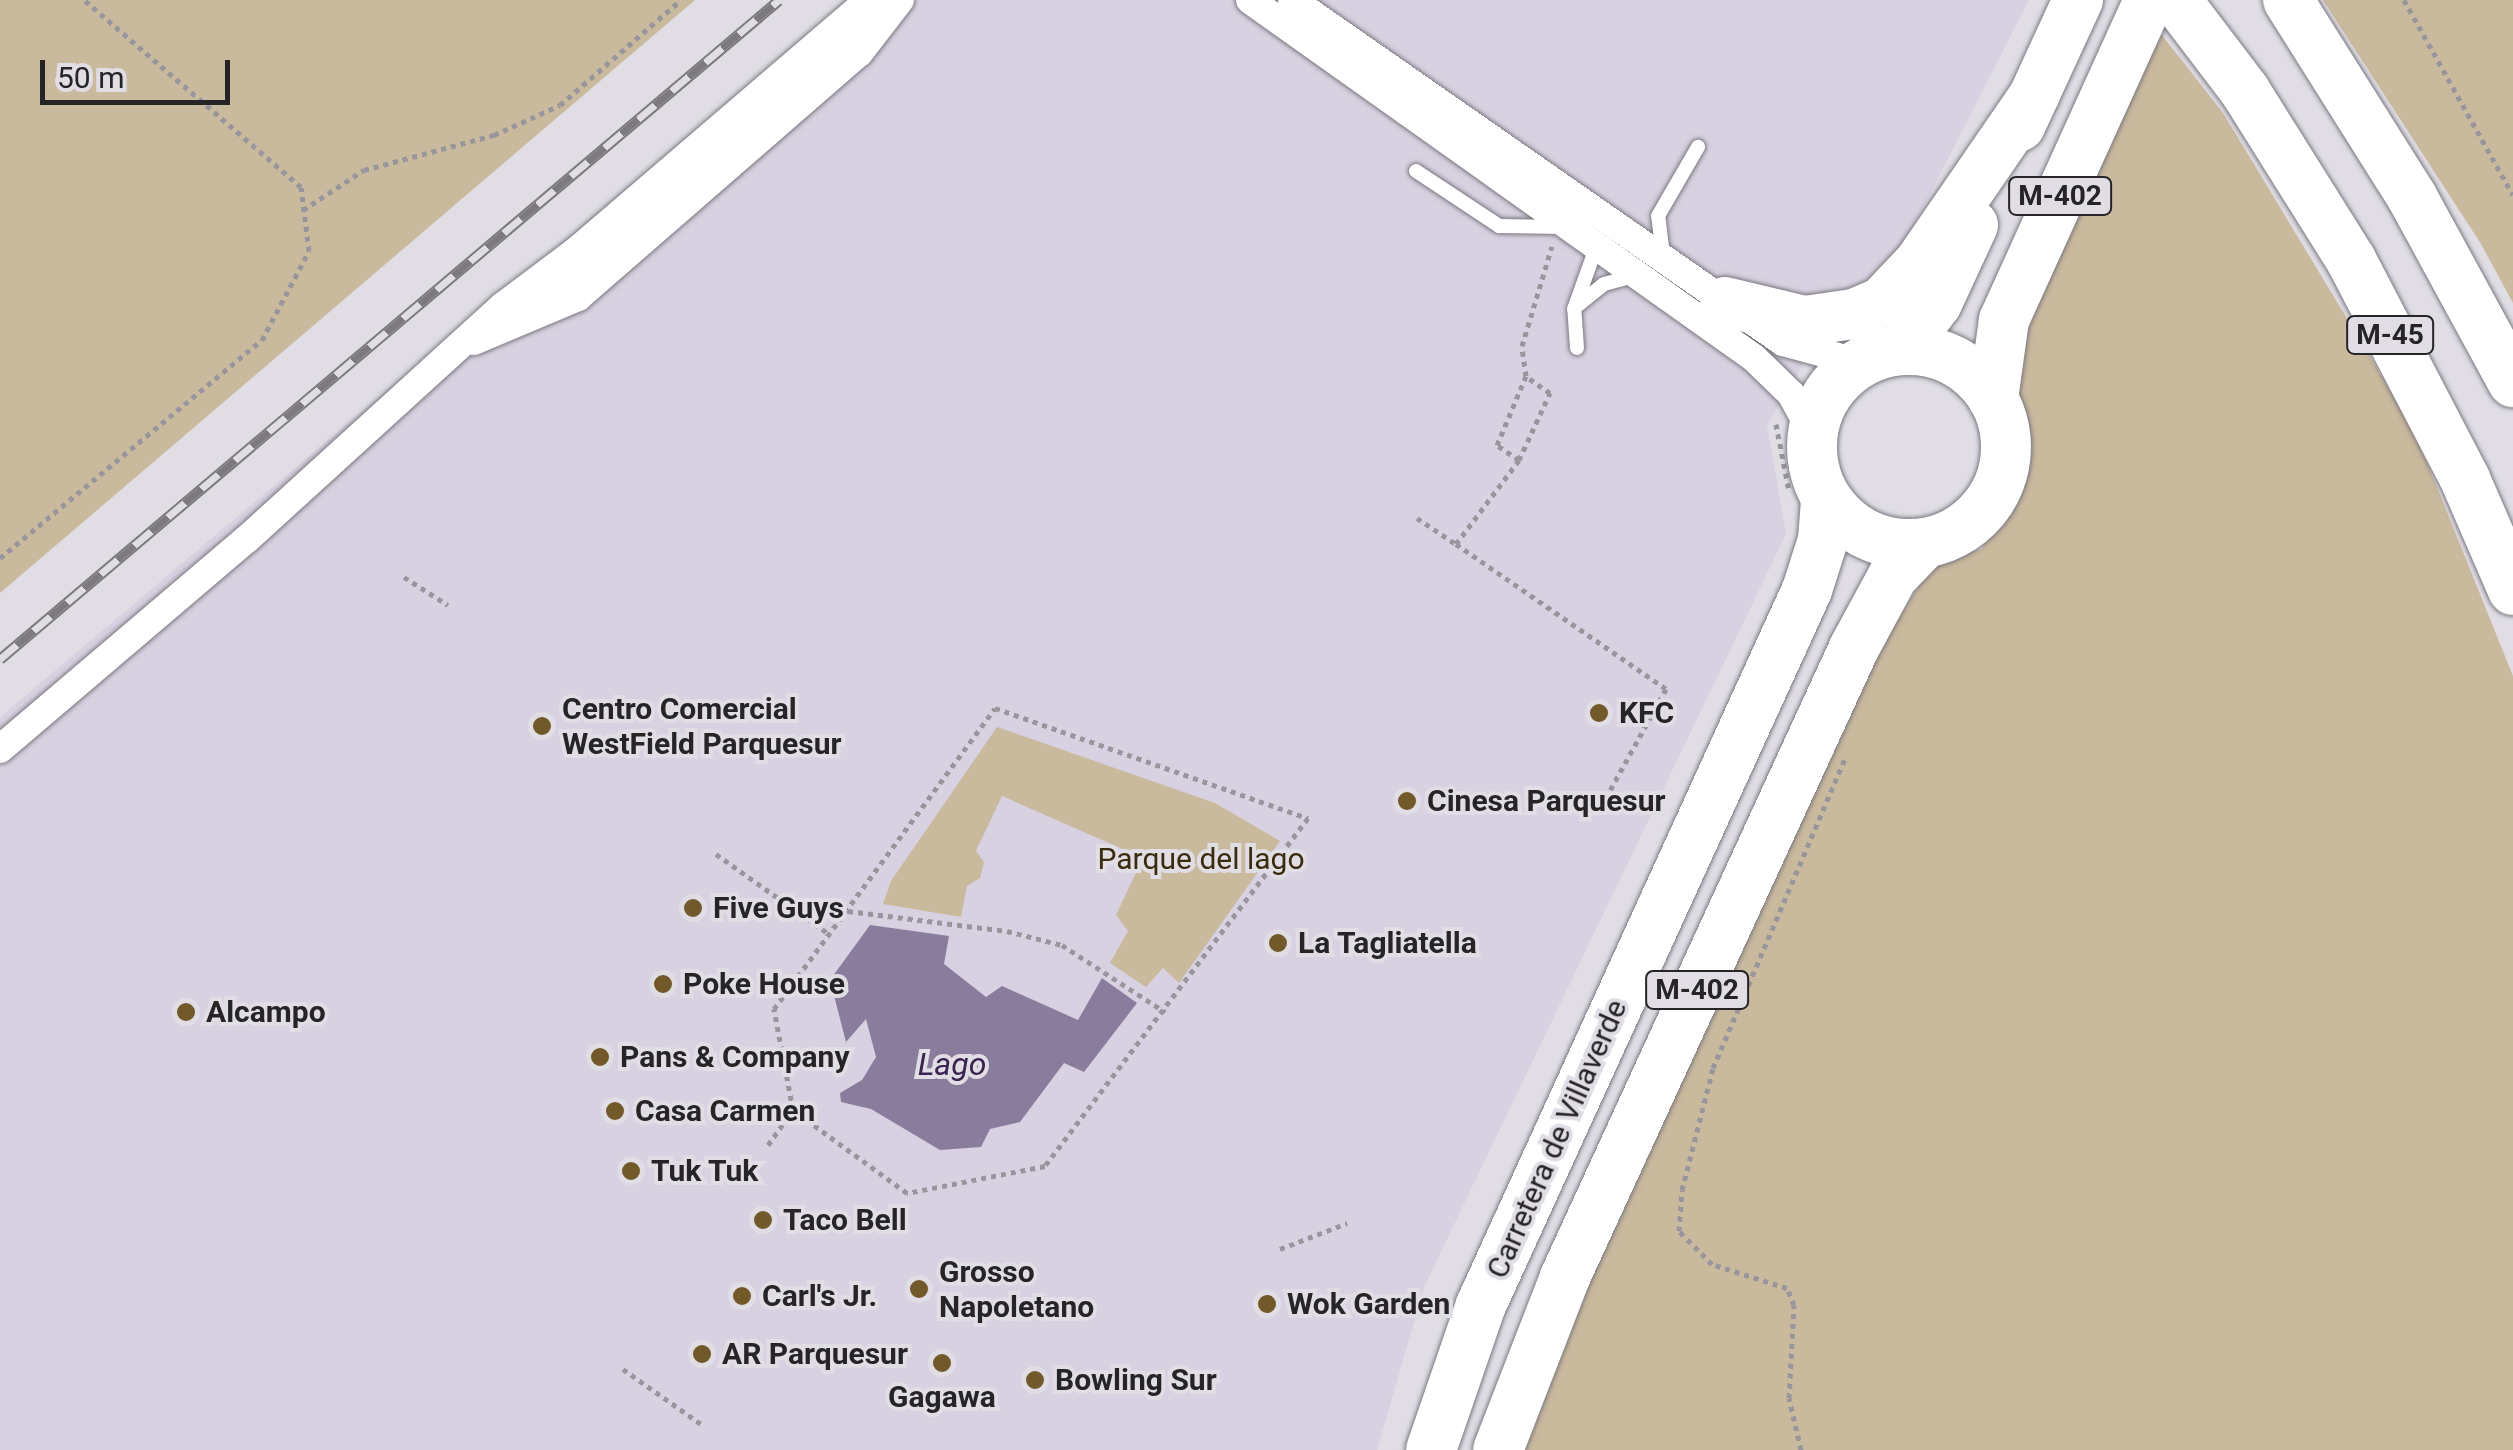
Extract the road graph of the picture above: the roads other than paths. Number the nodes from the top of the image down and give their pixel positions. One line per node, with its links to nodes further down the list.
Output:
1 (869, 0): 18 (street)
2 (892, 0): 18 (lane)
3 (900, 0): 20 (street)
4 (1250, 0): 13 (street)
5 (1292, 0): 15 (street)
6 (2078, 0): 10 (highway, M-402)
7 (2149, 0): 24 (highway, M-402)
8 (2176, 0): 28 (highway, M-45)
9 (2288, 0): 23 (highway, M-45)
10 (2035, 94): 17 (highway); 22 (highway, M-402)
11 (1698, 147): 15 (lane)
12 (1416, 171): 13 (lane)
13 (1565, 226): 14 (street)
14 (1596, 248): 16 (street); 19 (lane)
15 (1665, 260): 17 (street)
16 (1636, 275): 19 (lane); 25 (street)
17 (1725, 302): 22 (street)
18 (503, 306): 20 (street)
19 (1574, 310): 21 (lane)
20 (468, 344): 29 (street)
21 (1578, 348)
22 (1880, 357): 24 (highway); 25 (highway, M-402)
23 (2513, 382)
24 (1994, 399): 27 (highway, M-402)
25 (1792, 423): 26 (highway, M-402)
26 (1809, 501): 27 (highway); 30 (highway, Carretera de Villaverde / M-402)
27 (1923, 545): 31 (highway, M-402)
28 (2513, 590)
29 (0, 749)
30 (1431, 1450)
31 (1498, 1450)

